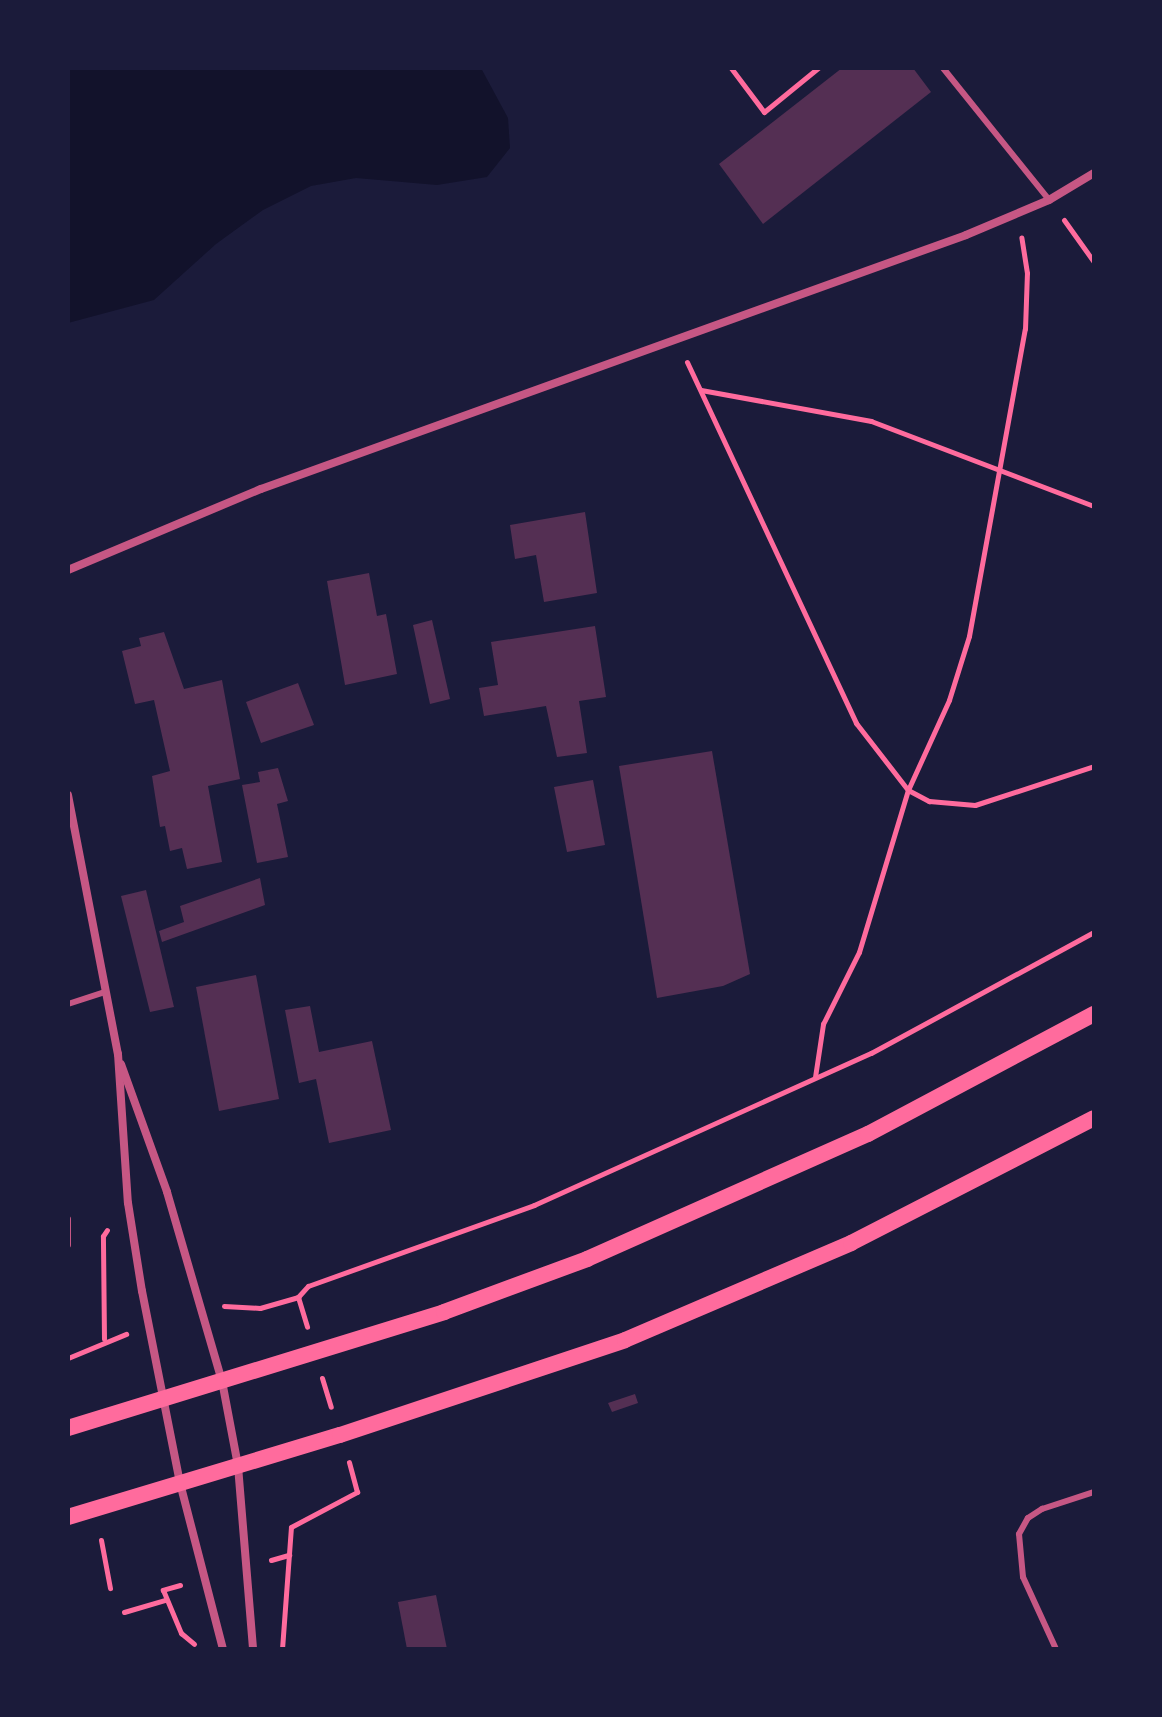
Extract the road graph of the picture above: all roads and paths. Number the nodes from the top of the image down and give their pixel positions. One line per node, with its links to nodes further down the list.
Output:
1 (731, 68): 2 (path)
2 (818, 68)
3 (943, 68): 5 (lane)
4 (1094, 173): 5 (street)
5 (1049, 200): 6 (street); 7 (path)
6 (1017, 214): 8 (street); 10 (path)
7 (1094, 262)
8 (676, 340): 9 (path); 12 (street)
9 (701, 390): 10 (path); 14 (path)
10 (1000, 469): 11 (path); 14 (path)
11 (1094, 506)
12 (68, 570)
13 (1094, 766): 14 (path)
14 (908, 790): 21 (path)
15 (68, 795): 17 (street)
16 (1094, 932): 21 (path)
17 (106, 992): 18 (lane); 20 (street)
18 (68, 1004)
19 (1094, 1014): 32 (main road)
20 (118, 1054): 32 (street); 33 (street)
21 (815, 1078): 26 (path)
22 (1094, 1118): 36 (main road)
23 (68, 1219): 25 (lane)
24 (103, 1236): 30 (path)
25 (68, 1245)
26 (298, 1297): 27 (path); 28 (path)
27 (229, 1305)
28 (308, 1332)
29 (131, 1333): 30 (path)
30 (104, 1339): 31 (path)
31 (68, 1358)
32 (222, 1381): 33 (main road); 36 (street)
33 (164, 1399): 34 (main road); 37 (street)
34 (68, 1428)
35 (347, 1458): 41 (path)
36 (238, 1466): 37 (main road); 49 (street)
37 (180, 1483): 39 (main road); 48 (street)
38 (1094, 1492): 51 (lane)
39 (68, 1517)
40 (101, 1540): 44 (path)
41 (289, 1555): 42 (path); 50 (path)
42 (262, 1562)
43 (189, 1583): 45 (path)
44 (110, 1588)
45 (166, 1600): 46 (path); 47 (path)
46 (124, 1612)
47 (197, 1649)
48 (223, 1649)
49 (253, 1649)
50 (282, 1649)
51 (1056, 1649)

